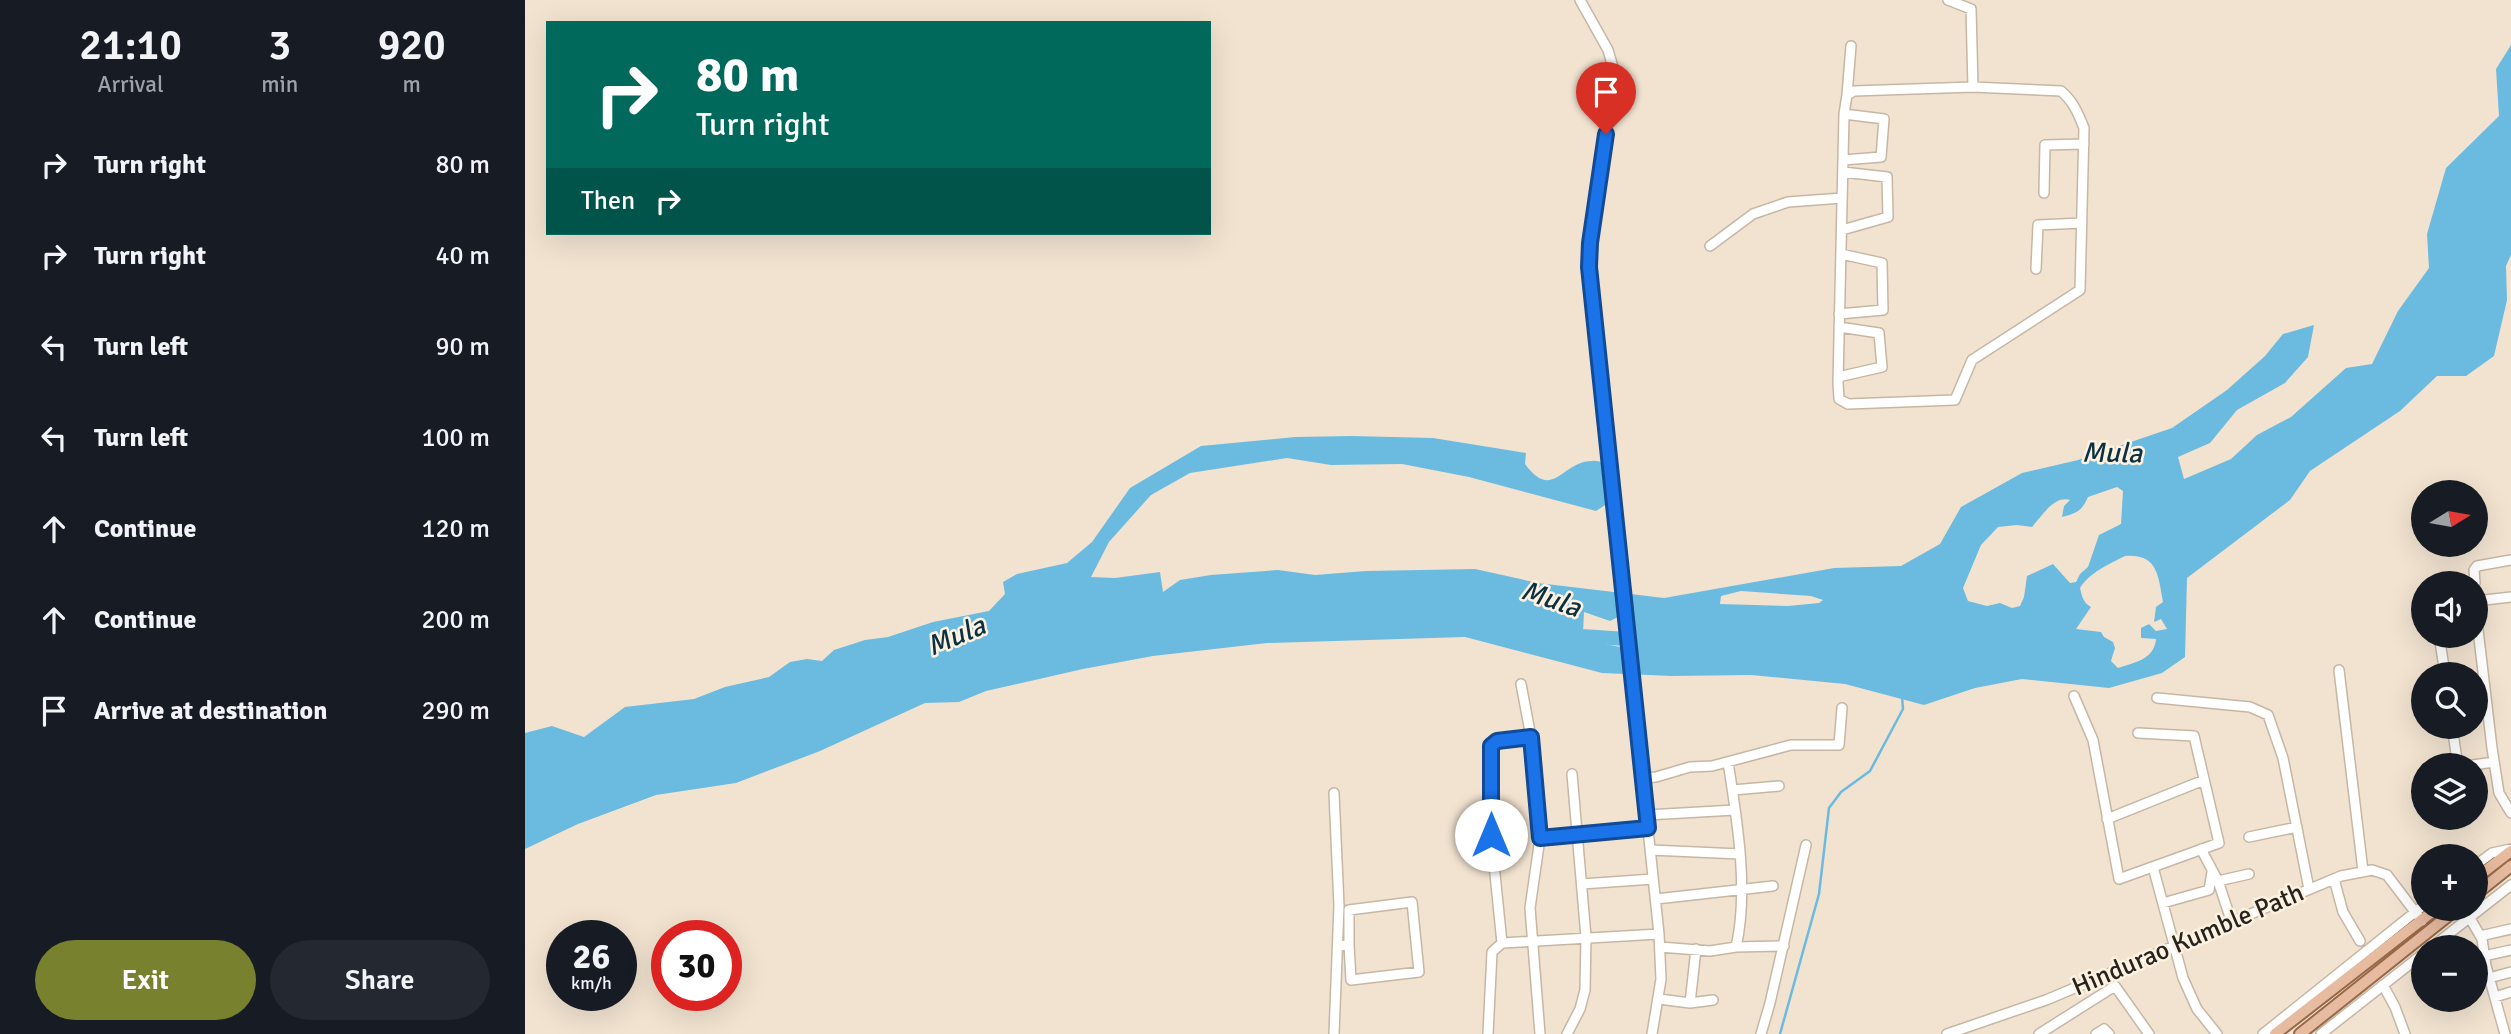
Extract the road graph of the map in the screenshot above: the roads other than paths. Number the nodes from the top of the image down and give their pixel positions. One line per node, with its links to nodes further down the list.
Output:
1 (1580, 0): 36 (street)
2 (1948, 0): 4 (street)
3 (1851, 46): 5 (street)
4 (1973, 87): 5 (street); 7 (street)
5 (1847, 95): 6 (street)
6 (1845, 114): 8 (street); 8 (street)
7 (2084, 144): 10 (street); 12 (street)
8 (1843, 160): 9 (street)
9 (1843, 172): 11 (street); 13 (street)
10 (2044, 193)
11 (1842, 198): 13 (street); 14 (street)
12 (2082, 223): 16 (street); 19 (street)
13 (1842, 230): 15 (street)
14 (1710, 246)
15 (1841, 254): 17 (street); 17 (street)
16 (2036, 269)
17 (1839, 314): 18 (street)
18 (1839, 327): 19 (street); 19 (street)
19 (1838, 377)
20 (2511, 560): 21 (street)
21 (2474, 571)
22 (2511, 597): 23 (street)
23 (2488, 600)
24 (2480, 648): 33 (street)
25 (2339, 670): 60 (street)
26 (1521, 684): 31 (street)
27 (2074, 695): 44 (street)
28 (2157, 698): 45 (street)
29 (1842, 708): 32 (street)
30 (2138, 733): 37 (street)
31 (1531, 737): 49 (street); 89 (street)
32 (1728, 762): 36 (street); 39 (street)
33 (2494, 762): 34 (street); 42 (street)
34 (2488, 763)
35 (1572, 774): 47 (street)
36 (1643, 778): 43 (street)
37 (2204, 780): 44 (street); 51 (street)
38 (1779, 786): 39 (street)
39 (1733, 790): 41 (street)
40 (1334, 793): 90 (street)
41 (1735, 810): 43 (street); 54 (street)
42 (2511, 813)
43 (1647, 815): 46 (street)
44 (2107, 819): 57 (street)
45 (2297, 827): 48 (street); 70 (street)
46 (1648, 828): 47 (street); 52 (street)
47 (1578, 834): 49 (street); 65 (street)
48 (2249, 837)
49 (1540, 838): 87 (street)
50 (1806, 845): 91 (street)
51 (2201, 849): 57 (street); 59 (street)
52 (1651, 850): 54 (street); 62 (street)
53 (2511, 850): 55 (street); 58 (main road)
54 (1739, 854): 69 (street)
55 (2488, 857)
56 (2511, 866): 66 (main road)
57 (2153, 867): 72 (street)
58 (2488, 868)
59 (2212, 870): 64 (street); 72 (street)
60 (2363, 871): 63 (street, Hindurao Kumble Path); 74 (street)
61 (2249, 874): 64 (street)
62 (1653, 879): 65 (street); 71 (street)
63 (2334, 879): 70 (street, Hindurao Kumble Path); 88 (street)
64 (2218, 881): 79 (street)
65 (1582, 884): 86 (street)
66 (2488, 884)
67 (2511, 885): 73 (street)
68 (1773, 886): 69 (street)
69 (1740, 888): 71 (street); 93 (street)
70 (2309, 889): 79 (street, Hindurao Kumble Path)
71 (1655, 899): 82 (street)
72 (2163, 902): 94 (street)
73 (2488, 903)
74 (2411, 907)
75 (2411, 921): 122 (street)
76 (2412, 921): 123 (main road)
77 (2442, 921): 81 (main road)
78 (2465, 921): 84 (street)
79 (2232, 923): 94 (street, Hindurao Kumble Path)
80 (2511, 929): 85 (street)
81 (2428, 932): 83 (street); 124 (main road)
82 (1659, 934): 86 (street); 92 (street)
83 (2429, 935)
84 (2447, 935)
85 (2484, 935)
86 (1585, 937): 87 (street); 113 (street)
87 (1532, 940): 89 (street); 112 (street)
88 (2360, 941)
89 (1502, 943): 111 (street)
90 (1344, 945): 90 (street); 110 (street)
91 (1784, 946): 93 (street); 115 (street)
92 (1660, 947): 95 (street); 104 (street)
93 (1736, 947): 95 (street)
94 (2175, 947): 116 (street, Hindurao Kumble Path); 121 (street)
95 (1696, 949): 106 (street)
96 (2511, 950): 97 (street)
97 (2488, 959)
98 (2411, 963): 101 (street)
99 (2511, 972): 100 (street)
100 (2489, 978): 103 (street)
101 (2383, 985): 125 (street); 126 (street)
102 (2511, 992): 103 (street)
103 (2495, 997): 108 (street)
104 (1659, 999): 106 (street); 114 (street)
105 (1713, 1000): 106 (street)
106 (1690, 1003)
107 (2511, 1011): 108 (street)
108 (2500, 1013): 127 (street)
109 (2511, 1032): 127 (street)
110 (1334, 1034)
111 (1488, 1034)
112 (1540, 1034)
113 (1567, 1034)
114 (1652, 1034)
115 (1761, 1034)
116 (1947, 1034)
117 (2039, 1034): 120 (street)
118 (2096, 1034): 119 (street)
119 (2109, 1034)
120 (2149, 1034)
121 (2217, 1034)
122 (2263, 1034)
123 (2275, 1034)
124 (2300, 1034)
125 (2321, 1034)
126 (2405, 1034)
127 (2505, 1034)

